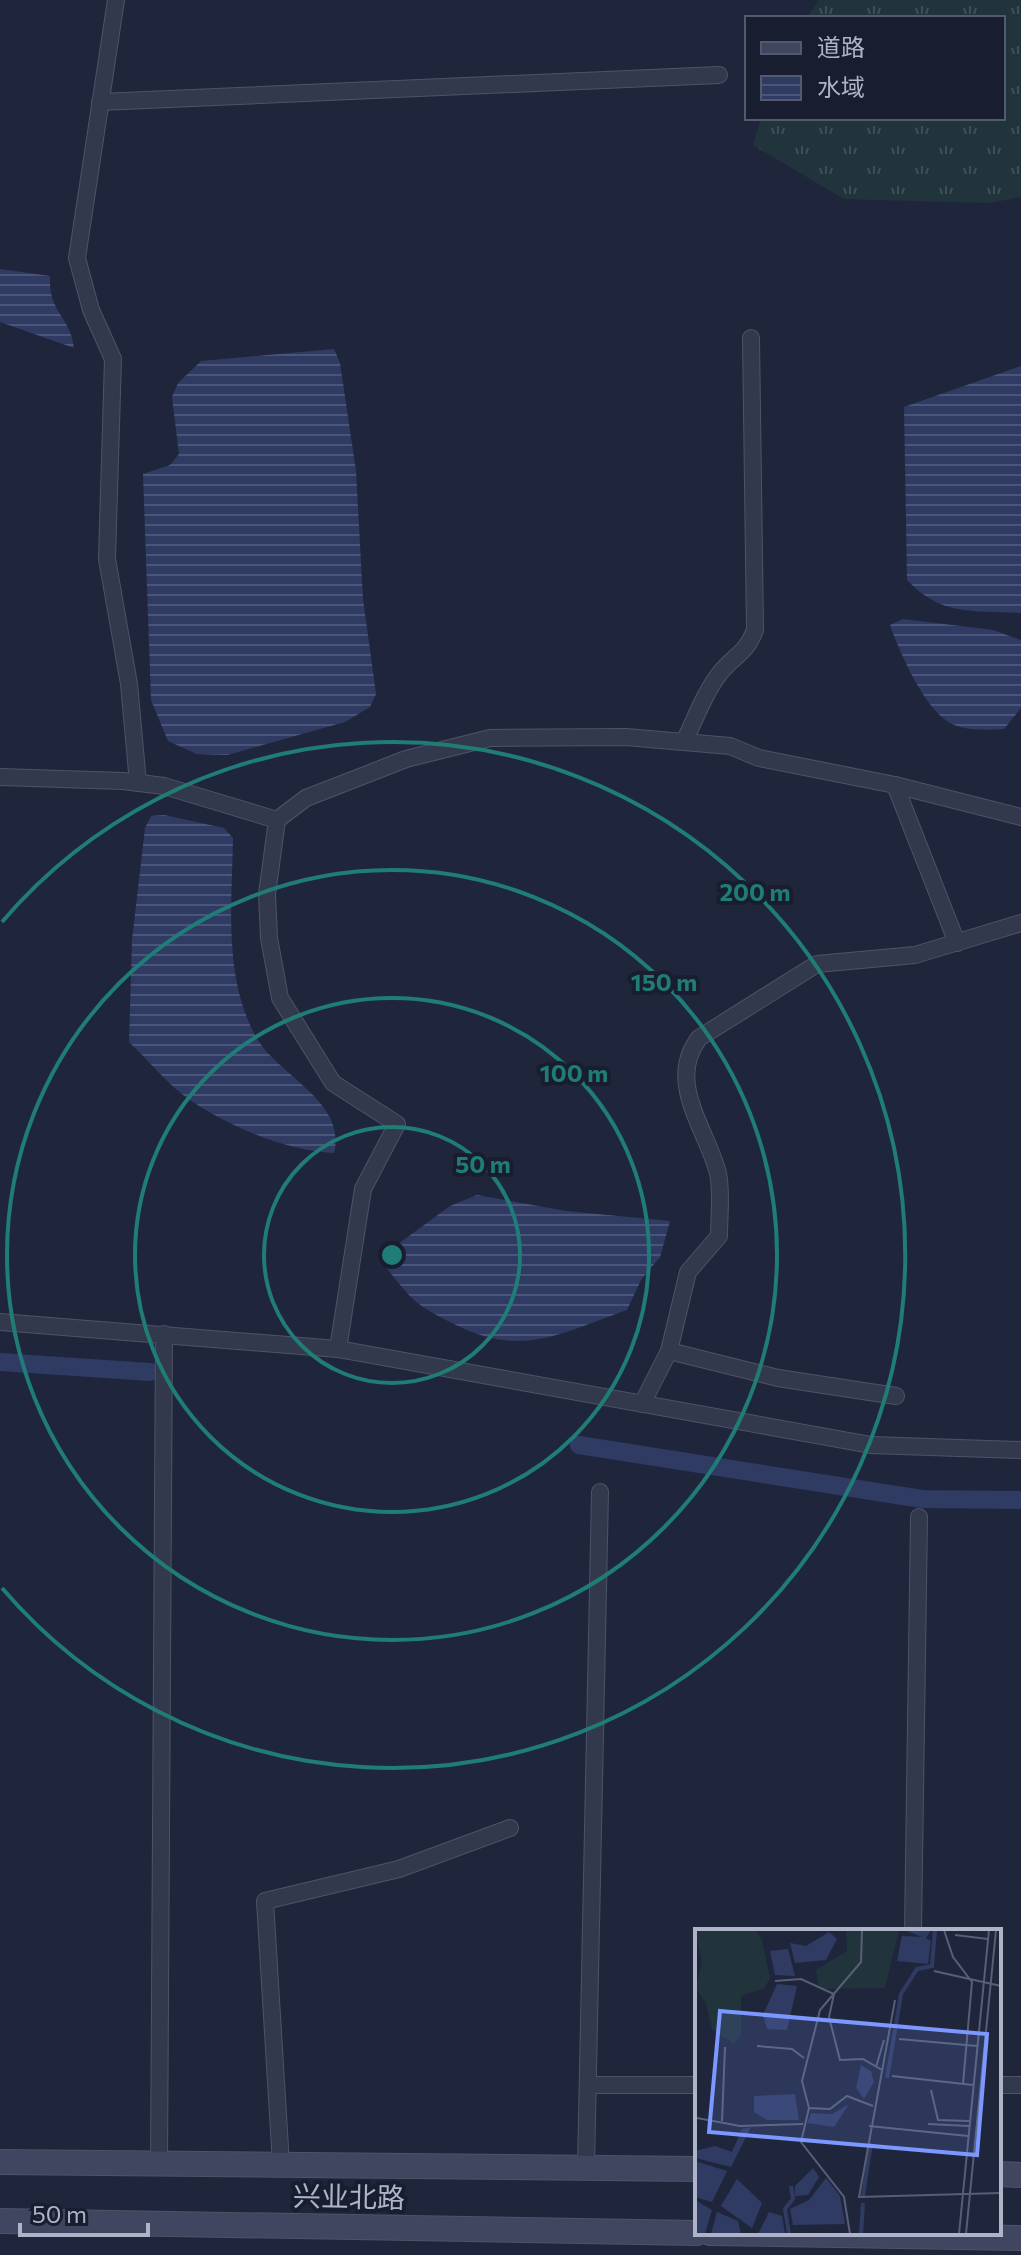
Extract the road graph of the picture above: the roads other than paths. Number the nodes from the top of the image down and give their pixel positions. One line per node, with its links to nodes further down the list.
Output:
1 (116, 0): 3 (street)
2 (719, 75): 3 (street)
3 (100, 102): 7 (street)
4 (751, 338): 5 (street)
5 (685, 740): 8 (street); 10 (street)
6 (0, 777): 7 (street)
7 (138, 783): 10 (street)
8 (895, 785): 9 (street); 12 (street)
9 (1021, 817)
10 (277, 820): 15 (street)
11 (1021, 923): 12 (street)
12 (957, 943): 16 (street)
13 (0, 1322): 14 (street)
14 (164, 1334): 15 (street); 27 (street)
15 (338, 1349): 18 (street)
16 (669, 1351): 17 (street); 18 (street)
17 (896, 1396)
18 (642, 1404): 19 (street)
19 (1021, 1450)
20 (600, 1492): 24 (street)
21 (919, 1517): 23 (street)
22 (510, 1828): 28 (street)
23 (913, 1929)
24 (588, 2085): 25 (street); 29 (street)
25 (695, 2085)
26 (0, 2162): 27 (main road, 兴业北路)
27 (159, 2163): 28 (main road, 兴业北路)
28 (281, 2164): 29 (main road, 兴业北路)
29 (586, 2167): 30 (main road, 兴业北路)
30 (695, 2169)
31 (1001, 2174): 32 (main road)
32 (1021, 2175)
33 (0, 2221): 34 (main road, 兴业北路)
34 (695, 2233)
35 (834, 2235): 36 (main road)
36 (1021, 2238)

